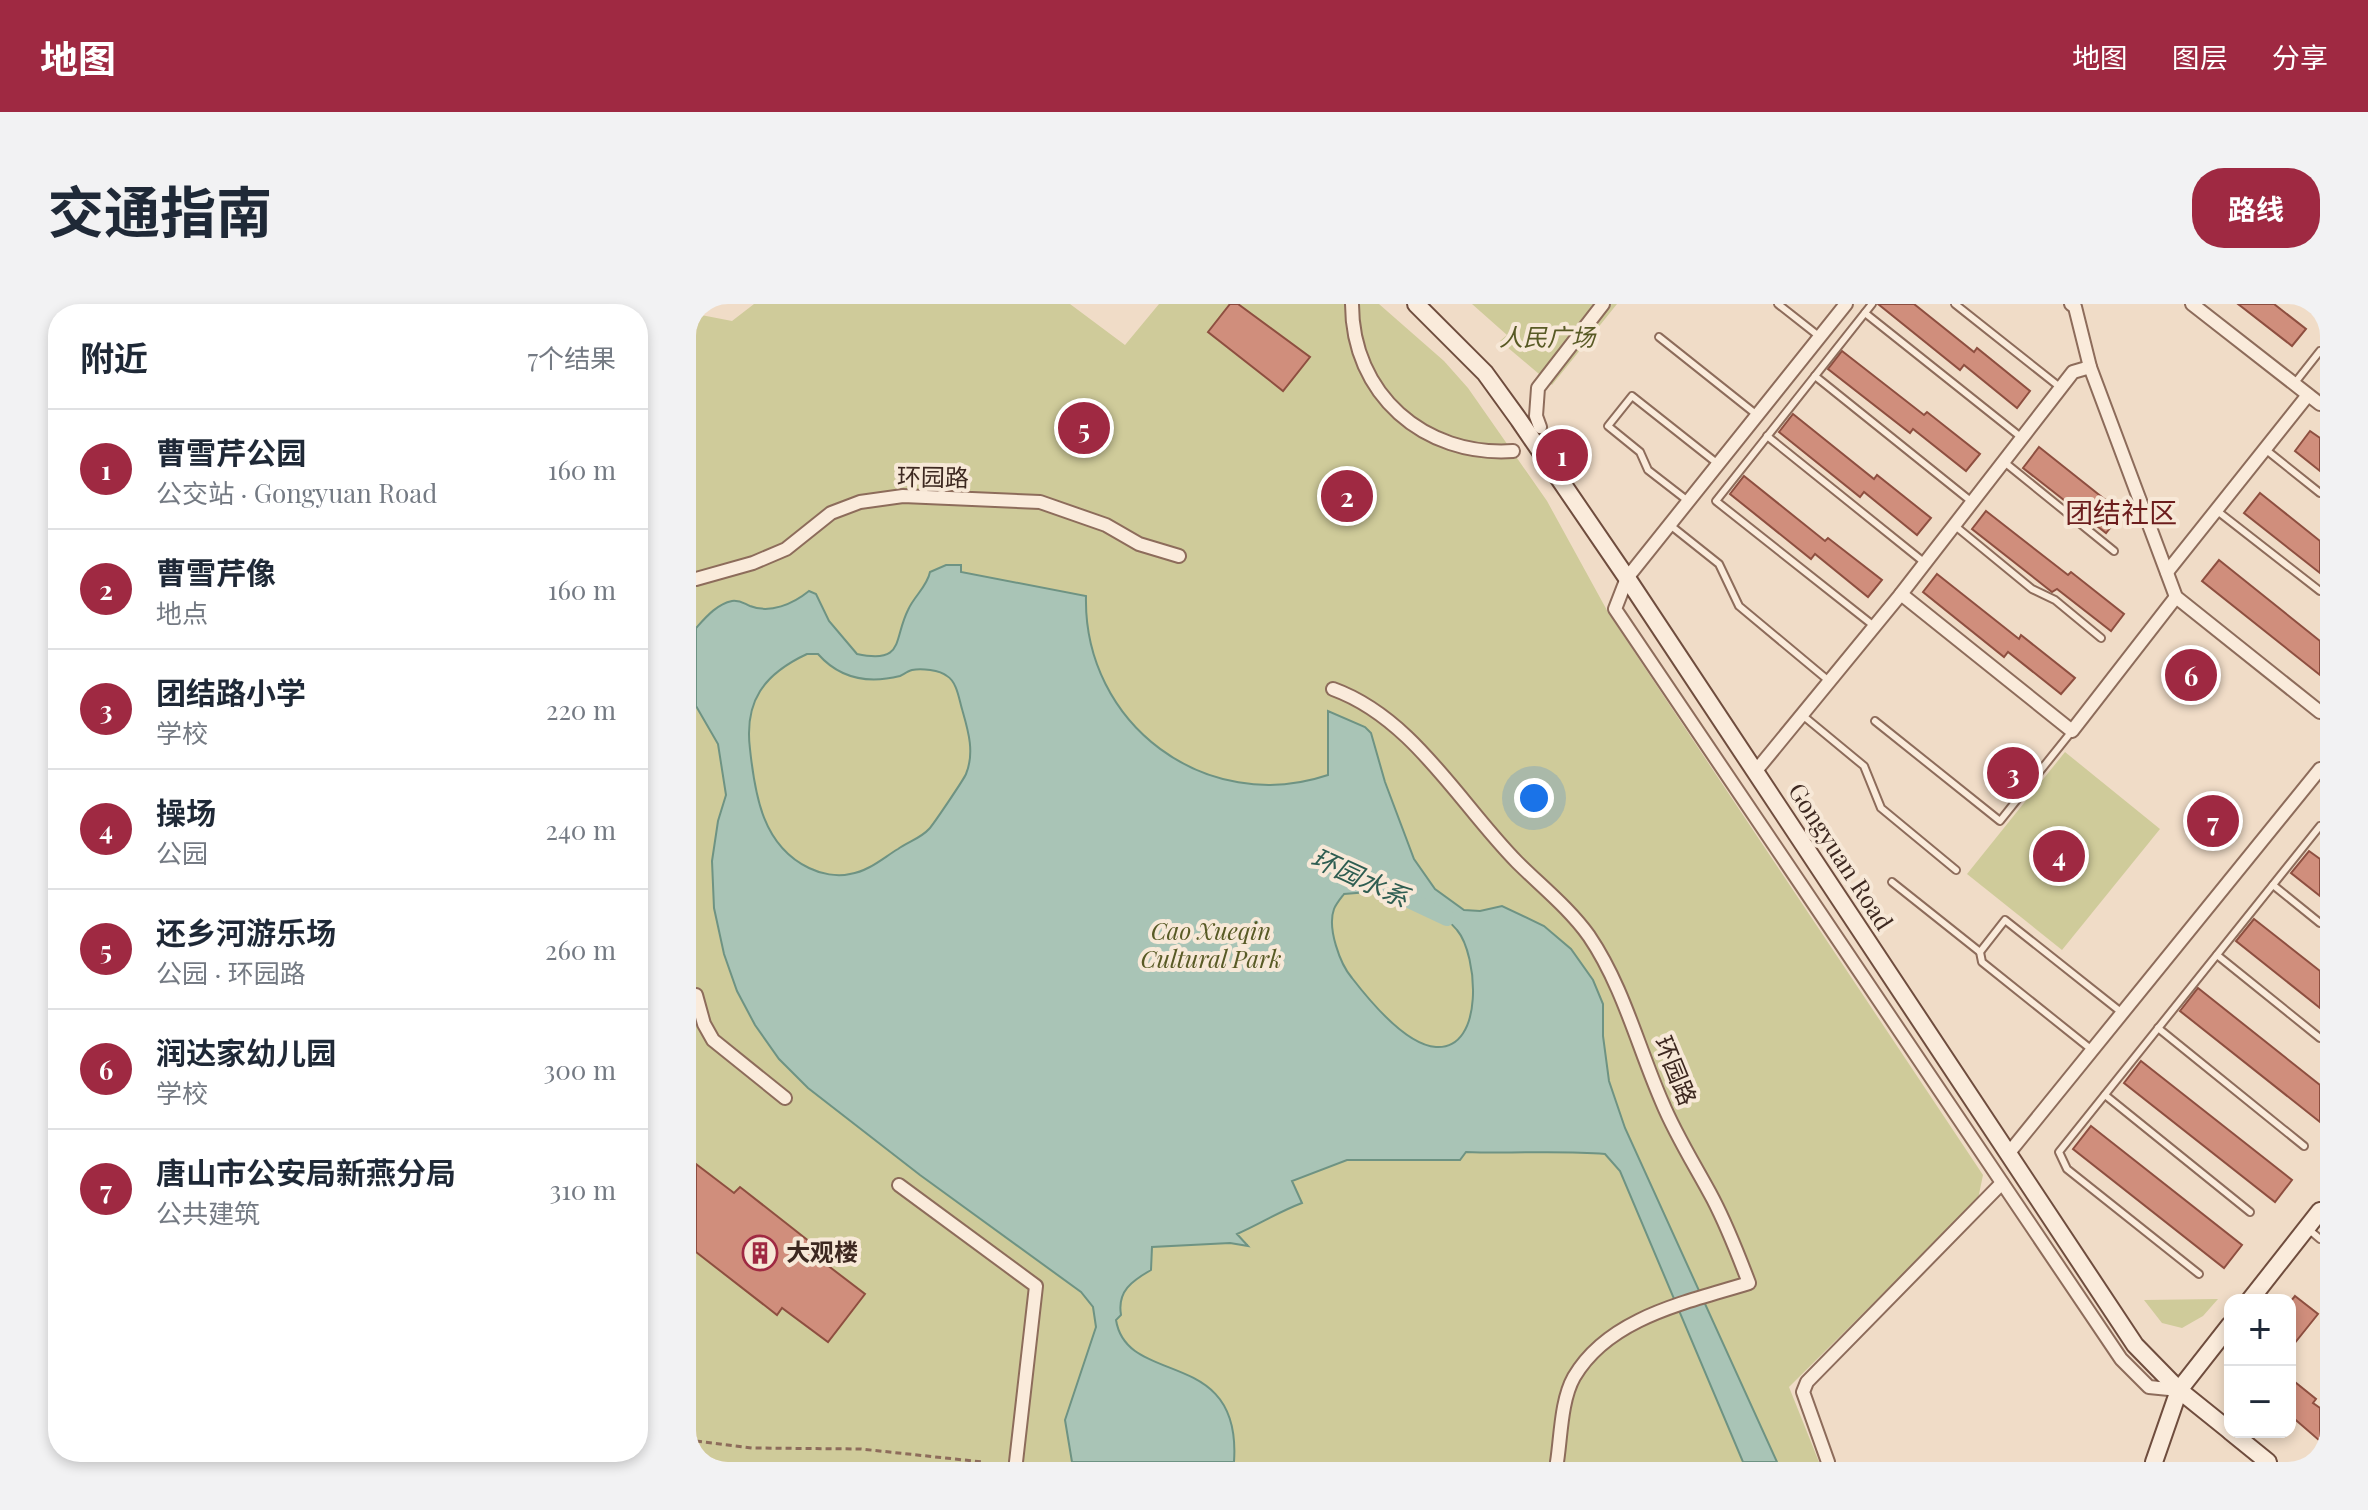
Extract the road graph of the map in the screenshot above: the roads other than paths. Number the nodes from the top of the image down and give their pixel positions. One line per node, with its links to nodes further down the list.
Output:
1 (1352, 304): 25 (street)
2 (1416, 304): 38 (main road, Gongyuan Road)
3 (1603, 304): 21 (street)
4 (1778, 304): 12 (lane)
5 (1846, 304): 12 (street)
6 (1872, 304): 10 (lane)
7 (1955, 304): 17 (lane)
8 (2192, 304): 16 (street)
9 (2075, 305): 14 (street)
10 (1865, 313): 15 (lane); 23 (lane)
11 (1659, 337): 20 (lane)
12 (1820, 337): 20 (street)
13 (2320, 351): 16 (lane)
14 (2090, 367): 17 (street); 37 (street)
15 (1815, 376): 22 (lane); 30 (lane)
16 (2294, 384): 18 (street)
17 (2061, 388): 23 (street)
18 (2308, 395): 19 (street); 24 (street)
19 (2320, 404)
20 (1757, 415): 27 (street)
21 (1540, 427)
22 (1767, 436): 36 (lane); 43 (lane)
23 (2022, 438): 26 (street)
24 (2265, 449): 28 (lane); 31 (street)
25 (1513, 451)
26 (2003, 461): 30 (street); 34 (lane)
27 (1718, 464): 29 (street); 29 (lane)
28 (2320, 493)
29 (1688, 502): 32 (street)
30 (1972, 502): 33 (street)
31 (2216, 510): 37 (street); 40 (lane)
32 (1670, 525): 38 (street); 45 (lane)
33 (1954, 525): 36 (street); 44 (lane)
34 (2114, 551)
35 (1179, 556): 39 (street, 环园路)
36 (1925, 563): 41 (street)
37 (2167, 572): 42 (street)
38 (1627, 578): 52 (main road, Gongyuan Road); 69 (street)
39 (696, 579)
40 (2320, 591)
41 (1901, 594): 43 (street); 50 (street)
42 (2176, 597): 47 (street); 50 (street)
43 (1874, 626): 45 (street)
44 (2101, 638)
45 (1829, 681): 48 (street)
46 (1333, 689): 81 (street, 环园路)
47 (2320, 712)
48 (1801, 714): 52 (street); 54 (lane)
49 (1875, 721): 50 (lane)
50 (2072, 731)
51 (2320, 769): 61 (street)
52 (1755, 772): 68 (main road, Gongyuan Road)
53 (2320, 826): 56 (lane)
54 (1956, 870)
55 (1892, 882): 58 (lane)
56 (2273, 885): 57 (lane); 59 (lane)
57 (2320, 923)
58 (1980, 952): 61 (lane); 64 (lane)
59 (2217, 955): 62 (lane); 63 (lane)
60 (696, 995): 66 (street)
61 (2122, 1013): 64 (street)
62 (2158, 1028): 65 (lane); 67 (lane)
63 (2320, 1038)
64 (2092, 1050): 68 (street)
65 (2105, 1095): 72 (lane); 74 (lane)
66 (785, 1098)
67 (2304, 1146)
68 (2008, 1154): 77 (main road, Gongyuan Road)
69 (2002, 1183): 77 (street); 82 (street)
70 (899, 1185): 80 (street)
71 (2320, 1211): 73 (main road)
72 (2250, 1212)
73 (2313, 1233): 75 (main road)
74 (2199, 1274)
75 (2256, 1294)
76 (2224, 1333): 77 (main road)
77 (2179, 1390): 78 (main road, Gongyuan Road); 83 (main road)
78 (2224, 1427)
79 (2238, 1438): 84 (main road, Gongyuan Road)
80 (1016, 1462)
81 (1557, 1462)
82 (1828, 1462)
83 (2154, 1462)
84 (2268, 1462)

